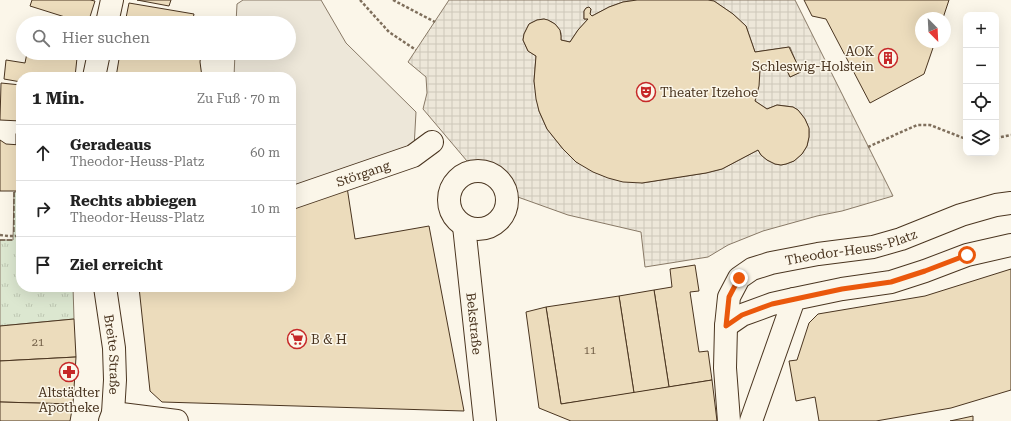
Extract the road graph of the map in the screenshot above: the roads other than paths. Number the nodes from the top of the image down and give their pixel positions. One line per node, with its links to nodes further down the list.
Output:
1 (112, 0): 2 (street)
2 (109, 16)
3 (432, 142): 4 (street, Störgang)
4 (296, 196)
5 (1011, 202): 10 (street, Theodor-Heuss-Platz)
6 (464, 226): 6 (street); 13 (street, Bekstraße)
7 (1011, 245): 9 (street)
8 (106, 292): 11 (street, Breite Straße)
9 (794, 299): 10 (street); 15 (street)
10 (726, 326): 14 (street, Theodor-Heuss-Platz)
11 (111, 417): 12 (street)
12 (176, 421)
13 (485, 421)
14 (729, 421)
15 (751, 421)

